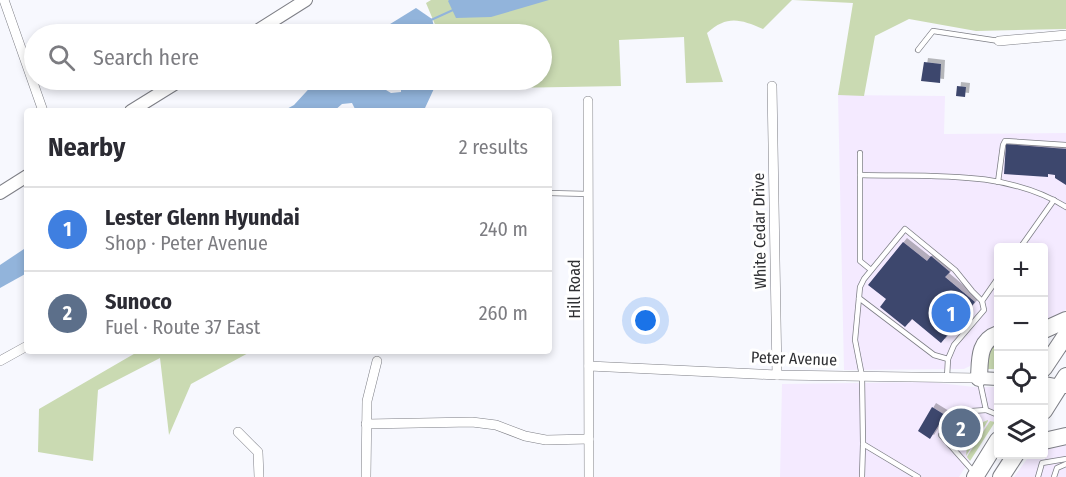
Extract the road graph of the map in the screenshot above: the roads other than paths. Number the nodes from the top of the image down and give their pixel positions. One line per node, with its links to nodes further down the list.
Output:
1 (4, 0): 7 (street)
2 (306, 0): 3 (street)
3 (268, 24)
4 (1066, 35): 5 (street)
5 (999, 41): 6 (lane)
6 (918, 50)
7 (24, 57)
8 (772, 86): 39 (street, White Cedar Drive)
9 (36, 90): 12 (street)
10 (165, 90): 13 (street)
11 (588, 101): 21 (street, Hill Road)
12 (42, 108)
13 (136, 108)
14 (1066, 145): 18 (lane)
15 (860, 153): 16 (lane)
16 (860, 175): 18 (lane); 25 (lane)
17 (24, 178): 19 (street)
18 (998, 182): 22 (lane)
19 (0, 193)
20 (552, 193): 21 (lane)
21 (589, 194): 38 (street, Hill Road)
22 (1054, 200): 23 (lane); 24 (lane)
23 (1066, 207)
24 (1024, 243)
25 (871, 270): 27 (lane); 28 (lane)
26 (994, 285): 28 (lane)
27 (859, 298): 34 (lane); 40 (lane)
28 (982, 301): 34 (lane)
29 (1066, 320): 30 (highway)
30 (1048, 328)
31 (1066, 334): 37 (highway)
32 (994, 337): 42 (highway)
33 (24, 348): 35 (street)
34 (948, 359): 41 (lane)
35 (0, 361)
36 (377, 362): 48 (street)
37 (1048, 362)
38 (589, 366): 39 (street, Peter Avenue); 51 (street, Hill Road)
39 (777, 375): 40 (street, Peter Avenue)
40 (862, 376): 41 (street, Peter Avenue); 53 (lane)
41 (947, 377): 42 (street, Peter Avenue)
42 (979, 378): 43 (street, Peter Avenue); 46 (lane)
43 (994, 379)
44 (1059, 383): 45 (highway)
45 (1047, 405)
46 (986, 410): 47 (lane); 59 (lane)
47 (994, 412)
48 (366, 424): 51 (street); 61 (street)
49 (238, 432): 60 (street)
50 (1066, 436): 52 (highway)
51 (589, 439): 62 (street, Hill Road)
52 (1048, 440)
53 (863, 444): 58 (lane); 63 (lane)
54 (994, 448): 59 (highway)
55 (1014, 459): 65 (highway)
56 (1066, 459): 66 (lane)
57 (1066, 464): 67 (lane)
58 (911, 475): 64 (lane)
59 (976, 476)
60 (259, 477)
61 (366, 477)
62 (590, 477)
63 (862, 477)
64 (918, 477)
65 (1001, 477)
66 (1038, 477)
67 (1054, 477)

